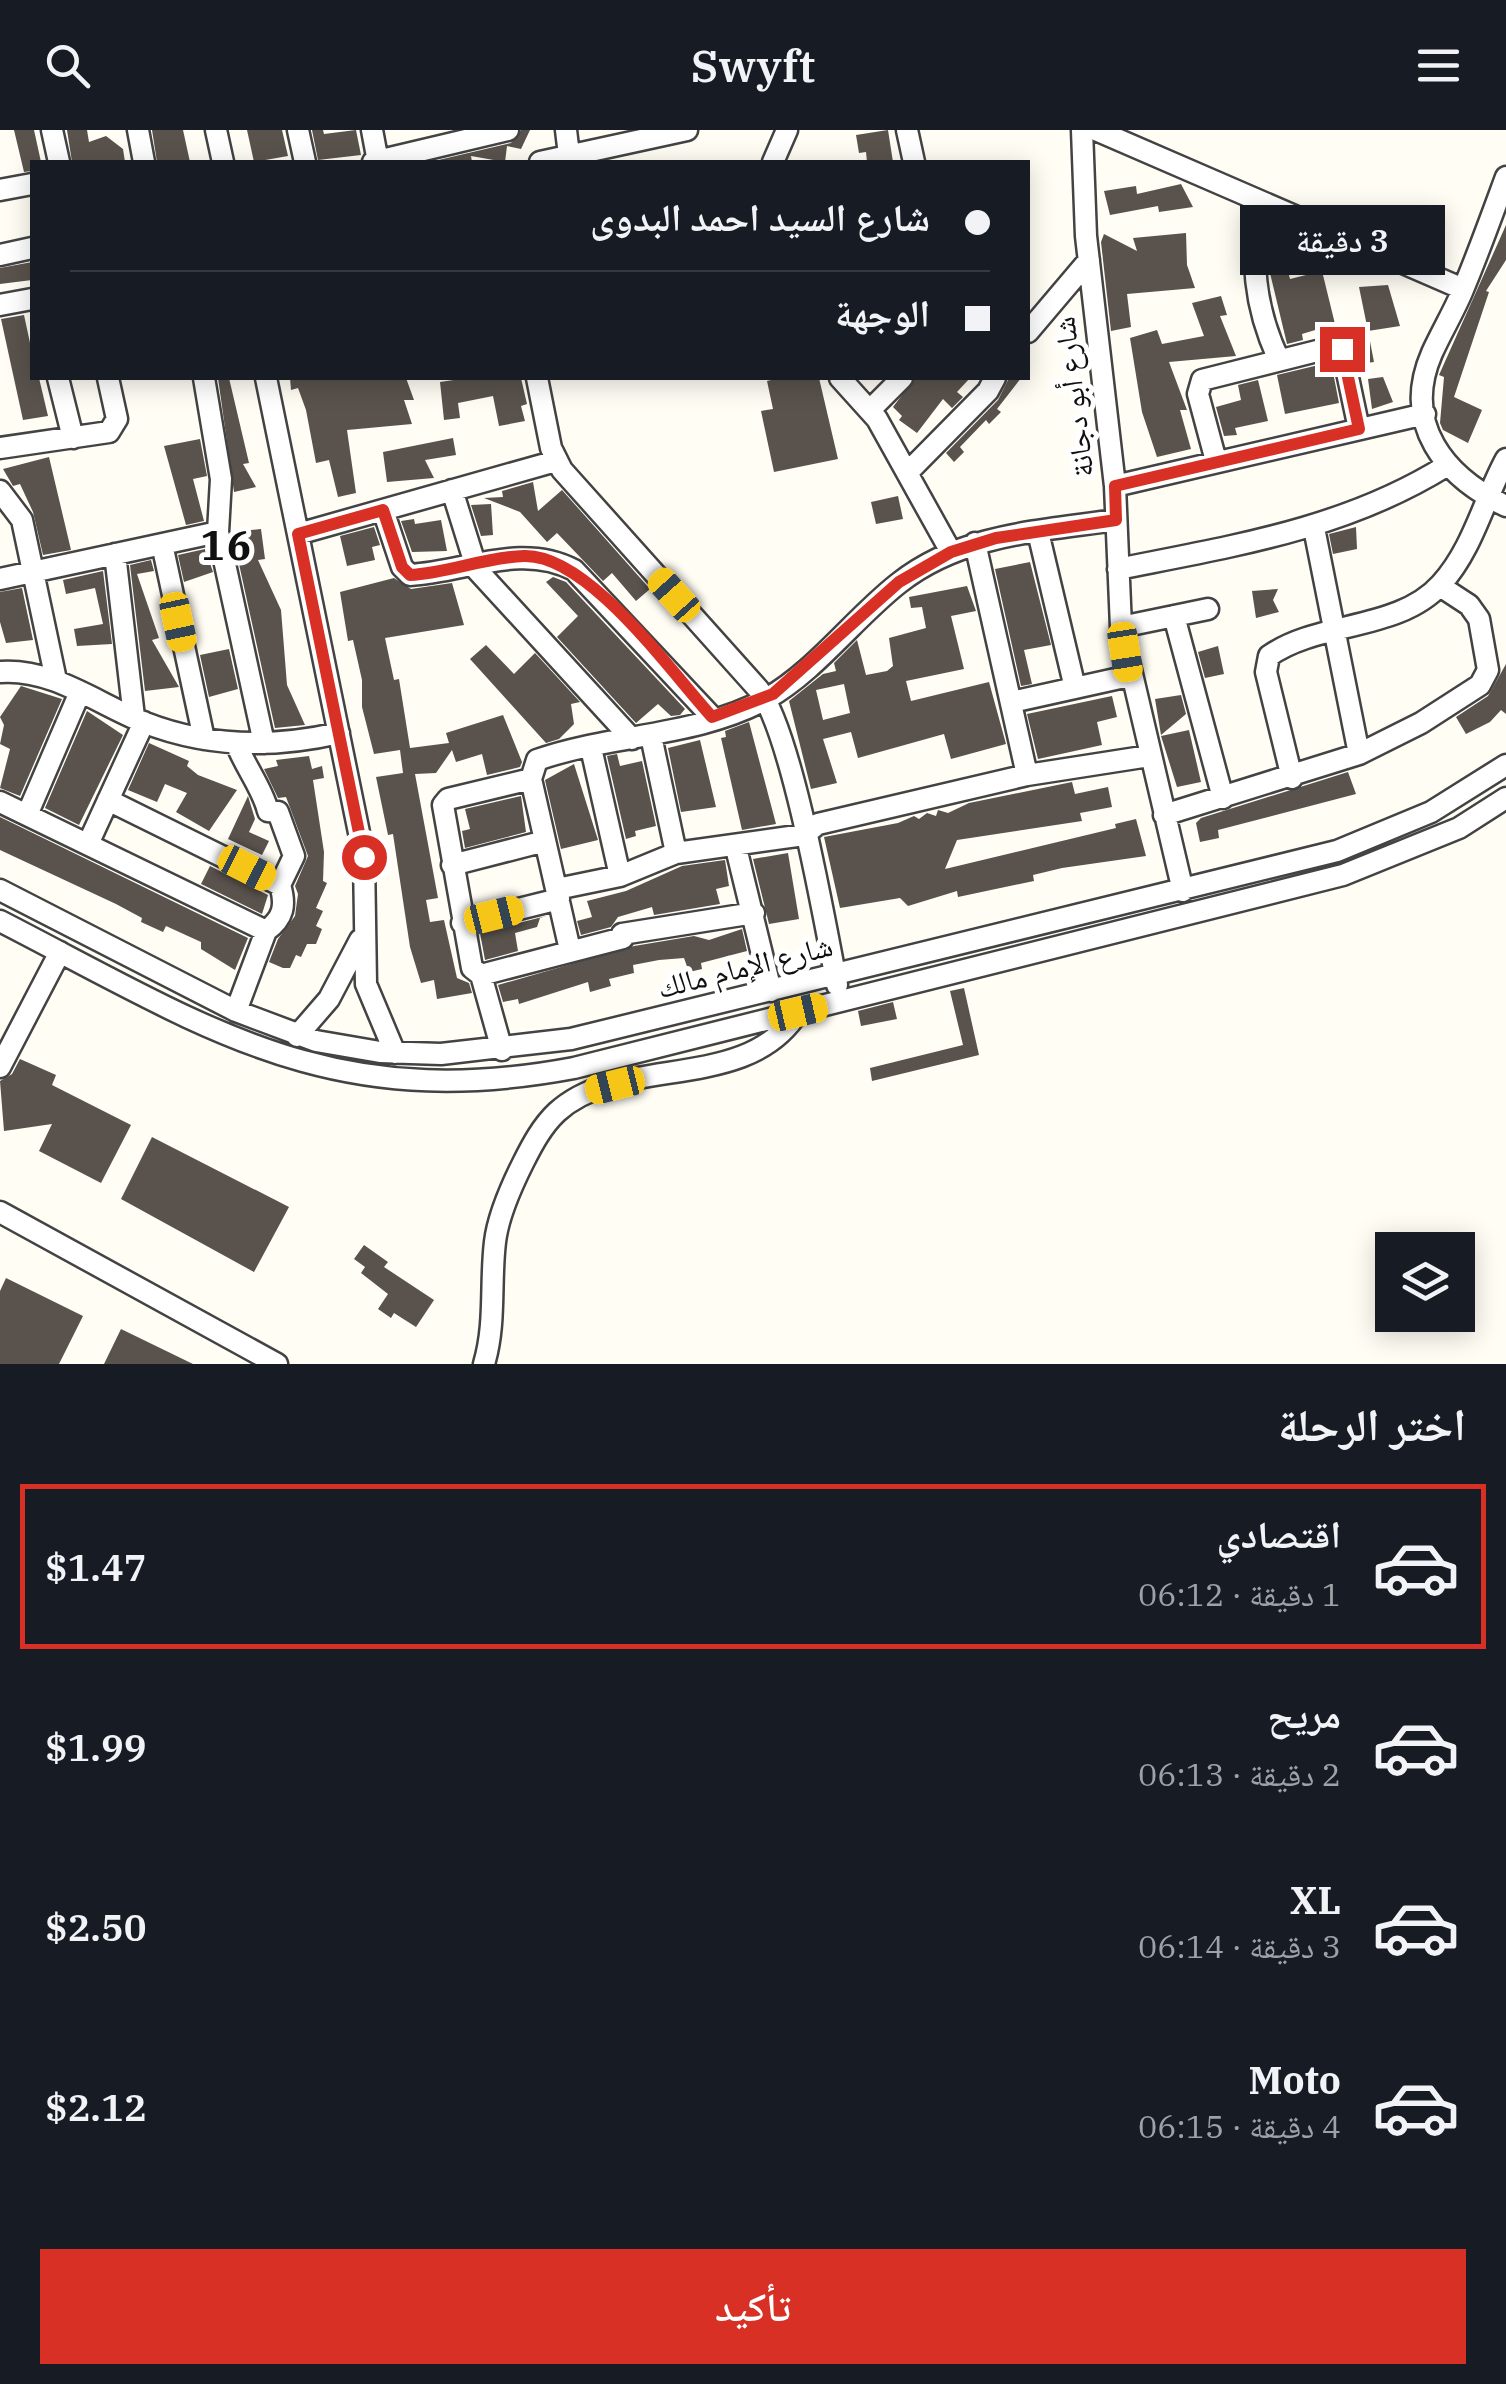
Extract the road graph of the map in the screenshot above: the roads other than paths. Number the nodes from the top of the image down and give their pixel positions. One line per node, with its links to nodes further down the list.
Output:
1 (52, 130): 15 (street)
2 (138, 130): 16 (street)
3 (216, 130): 17 (street)
4 (298, 130): 18 (street)
5 (372, 130): 19 (street)
6 (506, 130): 13 (street)
7 (566, 130): 14 (street)
8 (682, 130): 14 (street)
9 (787, 130): 22 (street)
10 (906, 130): 23 (street)
11 (1082, 130): 30 (street, شارع أبو دجانة)
12 (1096, 130): 27 (street)
13 (444, 154): 20 (street)
14 (569, 154): 21 (street)
15 (59, 160)
16 (144, 160)
17 (222, 160)
18 (305, 160)
19 (376, 160)
20 (393, 160)
21 (547, 160)
22 (774, 160)
23 (914, 160)
24 (1506, 177): 31 (street)
25 (30, 184): 26 (street)
26 (0, 190)
27 (1261, 202): 31 (street); 35 (street)
28 (30, 248): 29 (street)
29 (0, 254)
30 (1089, 260): 34 (street); 54 (street, شارع أبو دجانة)
31 (1464, 288): 45 (street)
32 (30, 299): 33 (street)
33 (0, 305)
34 (1031, 322)
35 (1278, 358): 46 (street); 51 (street)
36 (58, 380): 47 (street)
37 (108, 380): 47 (street)
38 (204, 380): 61 (street)
39 (266, 380): 63 (street)
40 (537, 380): 50 (street)
41 (842, 380): 44 (street)
42 (900, 380): 44 (street)
43 (994, 380): 53 (street)
44 (870, 410): 53 (street)
45 (1425, 414): 46 (street); 52 (street)
46 (1359, 429): 51 (street)
47 (72, 438): 48 (street)
48 (0, 448)
49 (1506, 459): 57 (street)
50 (556, 461): 55 (street); 82 (street)
51 (1216, 462): 54 (street)
52 (1446, 466): 57 (street); 60 (street)
53 (908, 471): 66 (street)
54 (1115, 486): 59 (street, شارع أبو دجانة)
55 (452, 490): 58 (street); 68 (street)
56 (0, 491): 70 (street)
57 (1497, 501): 72 (street)
58 (383, 510): 63 (street); 68 (street)
59 (1116, 520): 62 (street); 69 (street, شارع أبو دجانة)
60 (1314, 528): 69 (street); 76 (street)
61 (218, 532): 65 (street); 90 (street)
62 (1038, 532): 64 (street); 80 (street)
63 (298, 534): 86 (street)
64 (975, 543): 66 (street); 83 (street)
65 (162, 544): 67 (street); 88 (street)
66 (951, 552): 82 (street)
67 (115, 554): 70 (street); 85 (street)
68 (473, 565): 84 (street); 87 (street)
69 (1118, 569): 75 (street, شارع أبو دجانة)
70 (33, 572): 71 (street); 79 (street)
71 (0, 580)
72 (1440, 586): 76 (street); 92 (street)
73 (1208, 609): 74 (street)
74 (1174, 616): 75 (street); 98 (street)
75 (1121, 627): 78 (street, شارع أبو دجانة)
76 (1334, 632): 92 (street); 96 (street)
77 (0, 672): 79 (street)
78 (1129, 676): 80 (street); 93 (street, شارع أبو دجانة)
79 (56, 680): 81 (street)
80 (1075, 688): 83 (street)
81 (80, 692): 85 (street); 102 (street)
82 (766, 699): 84 (street); 104 (street)
83 (1012, 702): 95 (street)
84 (712, 717): 87 (street)
85 (139, 720): 88 (street); 100 (street)
86 (339, 733): 90 (street); 119 (street)
87 (641, 737): 91 (street); 108 (street)
88 (204, 739): 89 (street)
89 (236, 743): 90 (street); 111 (street)
90 (264, 743)
91 (591, 748): 97 (street); 110 (street)
92 (1359, 754): 96 (street)
93 (1149, 756): 95 (street); 103 (street, شارع أبو دجانة)
94 (1506, 765): 113 (street, شارع الإمام مالك)
95 (1028, 775): 104 (street)
96 (1292, 778): 98 (street)
97 (530, 779): 105 (street); 109 (street)
98 (1223, 798): 103 (street)
99 (1506, 798): 125 (street, شارع الإمام مالك)
100 (108, 800): 106 (street); 111 (street)
101 (0, 802): 102 (street)
102 (27, 815): 106 (street)
103 (1164, 815): 113 (street, شارع أبو دجانة)
104 (804, 835): 107 (street); 123 (street)
105 (545, 841): 109 (street); 114 (street)
106 (88, 844): 118 (street)
107 (736, 848): 108 (street); 115 (street)
108 (676, 854): 110 (street)
109 (452, 865): 117 (street)
110 (620, 876): 114 (street)
111 (280, 885): 118 (street)
112 (0, 890): 126 (street, شارع الإمام مالك)
113 (1183, 890): 123 (street, شارع الإمام مالك)
114 (558, 894): 117 (street); 120 (street)
115 (754, 913): 120 (street); 124 (street)
116 (0, 921): 121 (street, شارع الإمام مالك)
117 (462, 923): 122 (street)
118 (266, 930): 126 (street)
119 (362, 934): 128 (street); 130 (street)
120 (570, 950): 122 (street)
121 (60, 952): 127 (street, شارع الإمام مالك); 131 (street)
122 (481, 976): 129 (street)
123 (835, 976): 124 (street, شارع الإمام مالك); 125 (street)
124 (771, 991): 129 (street, شارع الإمام مالك)
125 (840, 1002): 127 (street, شارع الإمام مالك)
126 (236, 1012): 128 (street, شارع الإمام مالك)
127 (798, 1012): 134 (street)
128 (296, 1036): 130 (street, شارع الإمام مالك)
129 (502, 1050): 130 (street, شارع الإمام مالك)
130 (395, 1053)
131 (0, 1067)
132 (0, 1212): 133 (street)
133 (277, 1364)
134 (484, 1364)

